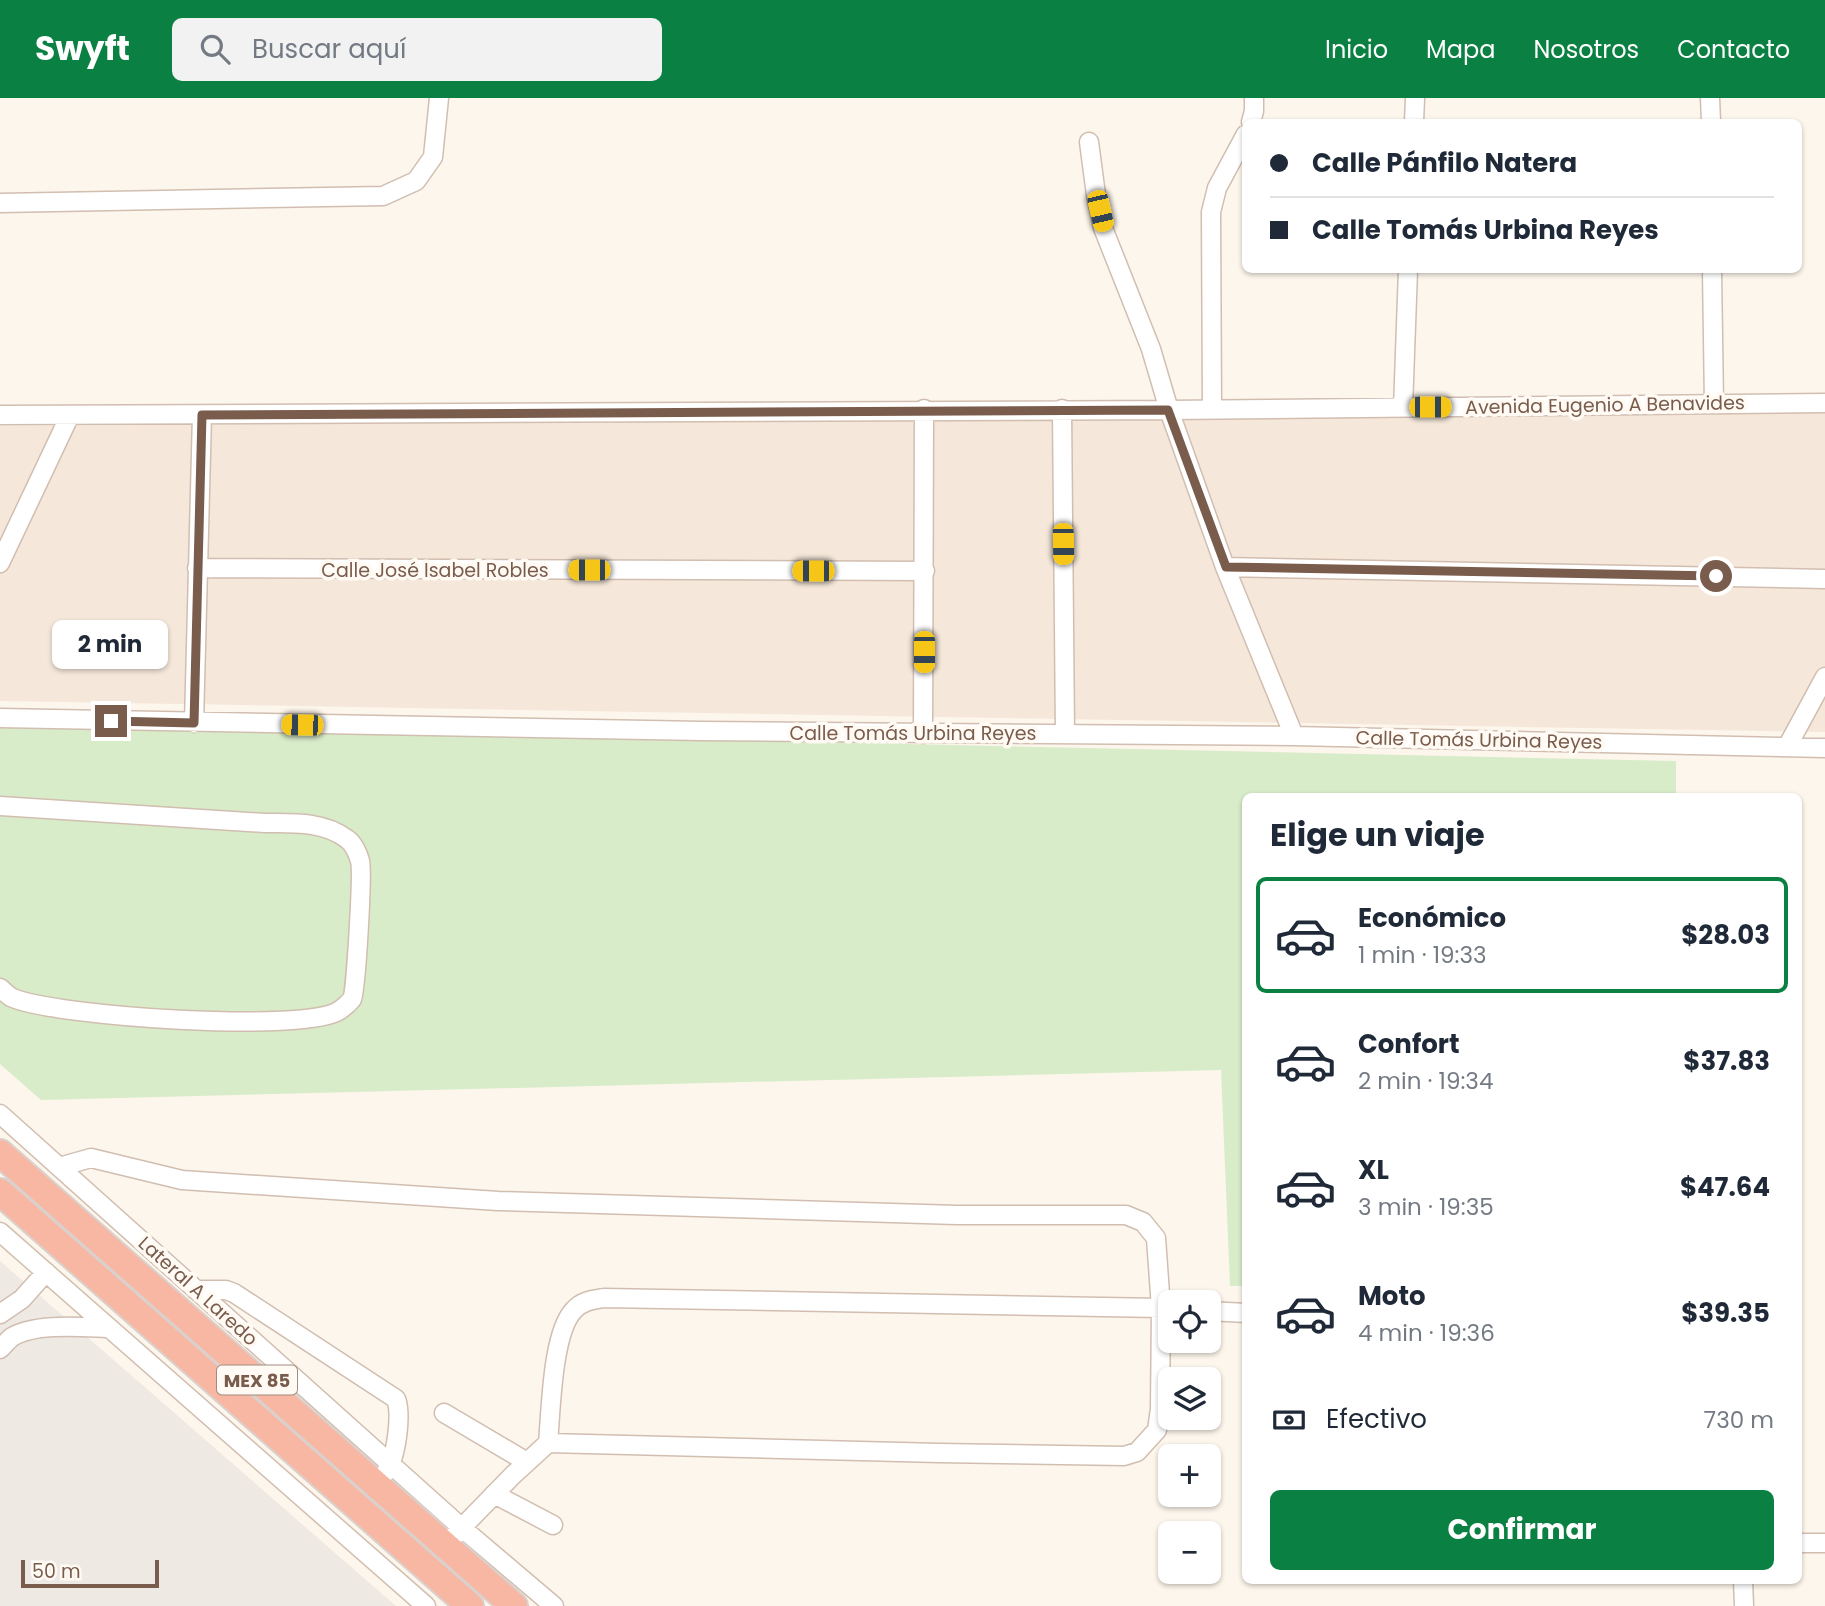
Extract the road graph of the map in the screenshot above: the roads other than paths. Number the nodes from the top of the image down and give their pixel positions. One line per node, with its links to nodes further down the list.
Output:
1 (439, 98): 10 (street)
2 (1254, 98): 5 (street)
3 (1415, 98): 6 (street)
4 (1710, 98): 7 (street)
5 (1252, 119)
6 (1414, 119)
7 (1711, 119)
8 (1242, 141): 16 (street)
9 (1089, 142): 19 (street)
10 (0, 203)
11 (1408, 273): 15 (street)
12 (1712, 273): 14 (street)
13 (1825, 402): 14 (street, Avenida Eugenio A Benavides)
14 (1714, 404): 15 (street, Avenida Eugenio A Benavides)
15 (1403, 408): 16 (street, Avenida Eugenio A Benavides)
16 (1212, 409): 19 (street, Avenida Eugenio A Benavides)
17 (924, 410): 18 (street, Avenida Eugenio A Benavides); 22 (street, Avenida Eugenio A Benavides); 26 (street)
18 (1062, 410): 19 (street, Avenida Eugenio A Benavides); 32 (street)
19 (1168, 410): 24 (street)
20 (0, 415): 21 (street, Avenida Eugenio A Benavides)
21 (69, 415): 22 (street, Avenida Eugenio A Benavides); 23 (street)
22 (202, 415): 25 (street)
23 (0, 563)
24 (1226, 567): 27 (street); 33 (street)
25 (197, 568): 26 (street, Calle José Isabel Robles); 30 (street)
26 (925, 571): 31 (street)
27 (1825, 579)
28 (1825, 677): 34 (street)
29 (0, 718): 30 (street, Calle Tomás Urbina Reyes)
30 (194, 723): 31 (street, Calle Tomás Urbina Reyes)
31 (923, 734): 32 (street, Calle Tomás Urbina Reyes)
32 (1065, 734): 33 (street, Calle Tomás Urbina Reyes)
33 (1294, 736): 34 (street, Calle Tomás Urbina Reyes)
34 (1787, 747): 35 (street, Calle Tomás Urbina Reyes)
35 (1825, 748)
36 (0, 806): 37 (street)
37 (0, 988)
38 (0, 1114): 40 (street, Lateral A Laredo)
39 (0, 1153): 56 (highway, MEX 85)
40 (59, 1167): 44 (street, Lateral A Laredo); 45 (street)
41 (0, 1192): 64 (highway, MEX 85)
42 (0, 1232): 43 (street)
43 (46, 1272): 49 (street); 50 (street)
44 (196, 1290): 56 (street, Lateral A Laredo); 56 (street)
45 (1163, 1290)
46 (1158, 1308): 54 (street)
47 (1221, 1312): 48 (street)
48 (1242, 1313)
49 (0, 1317): 51 (street)
50 (106, 1328): 51 (street); 63 (street)
51 (6, 1343)
52 (1163, 1353): 54 (street)
53 (444, 1412): 55 (street)
54 (548, 1443): 55 (street)
55 (527, 1462): 57 (street)
56 (384, 1474): 59 (highway, MEX 85)
57 (494, 1494): 58 (street); 59 (street)
58 (553, 1525)
59 (453, 1536): 65 (highway, MEX 85); 66 (street)
60 (1802, 1543): 61 (street)
61 (1825, 1543)
62 (1743, 1584): 67 (street)
63 (426, 1606)
64 (470, 1606)
65 (514, 1606)
66 (554, 1606)
67 (1744, 1606)

